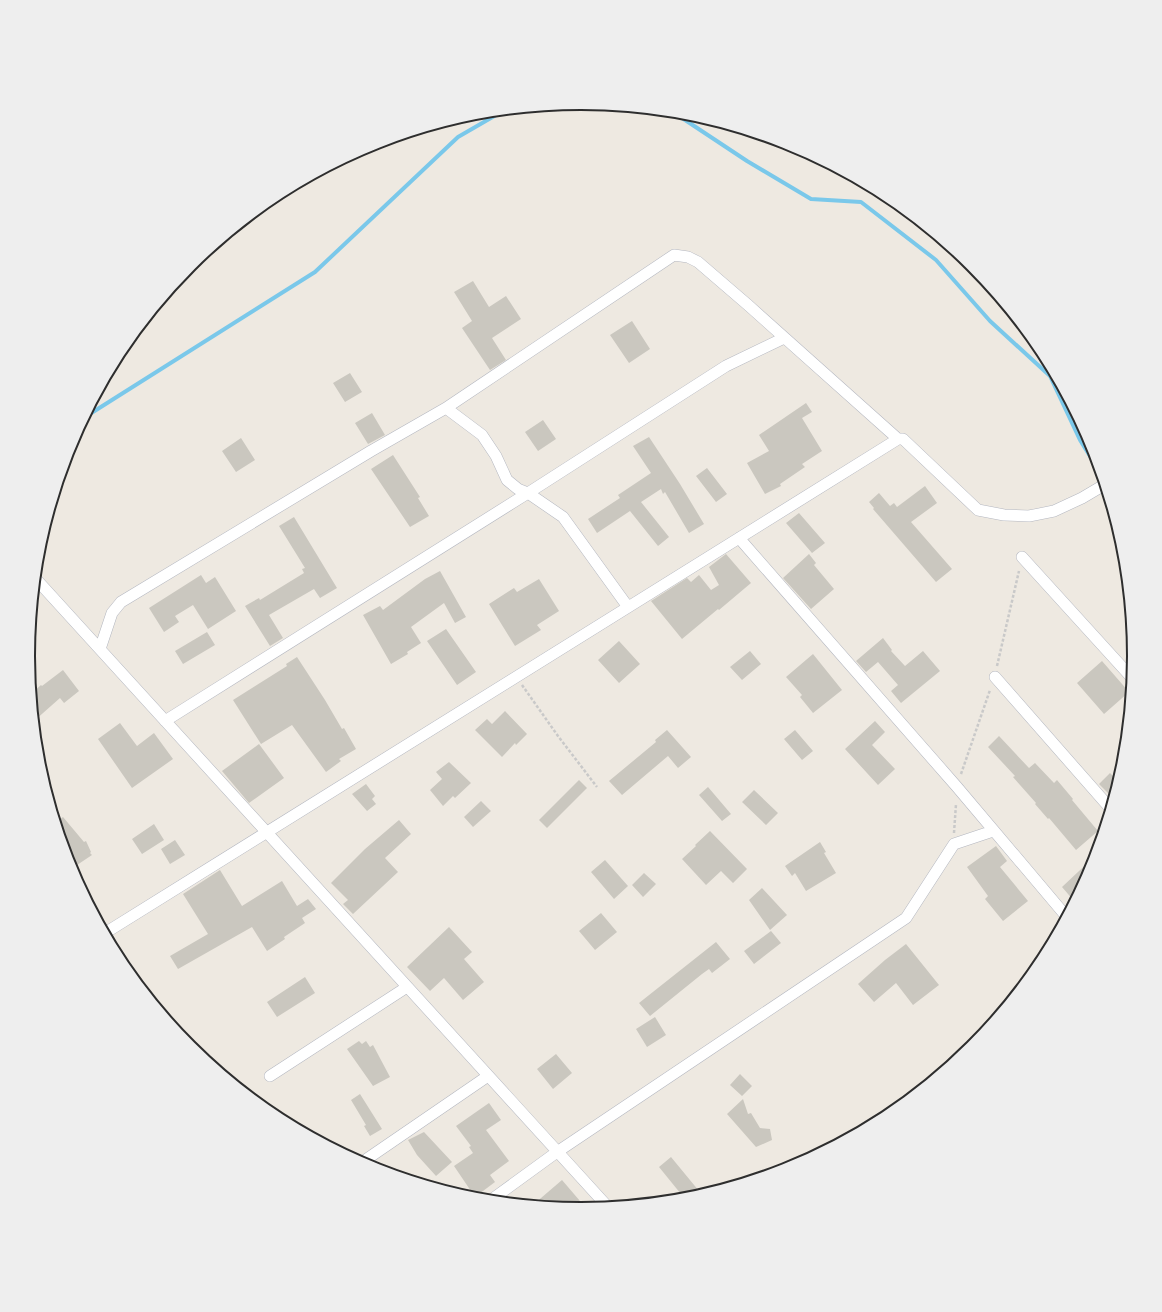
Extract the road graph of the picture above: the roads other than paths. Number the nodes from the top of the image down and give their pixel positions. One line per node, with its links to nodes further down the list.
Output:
1 (784, 338): 2 (street); 3 (street); 5 (street)
2 (446, 408): 5 (street); 10 (street)
3 (898, 439): 4 (street); 6 (street)
4 (1100, 487)
5 (528, 493): 9 (street); 13 (street)
6 (739, 538): 9 (street); 15 (street)
7 (1022, 557): 11 (street)
8 (40, 584): 10 (street)
9 (628, 607): 16 (street)
10 (100, 649): 13 (street)
11 (1127, 672)
12 (995, 677): 14 (street)
13 (165, 721): 16 (street)
14 (1106, 804)
15 (993, 831): 17 (street); 22 (street)
16 (266, 832): 18 (street); 19 (street)
17 (1063, 912)
18 (109, 931)
19 (407, 987): 20 (street); 21 (street)
20 (270, 1076)
21 (488, 1076): 22 (street); 23 (street)
22 (557, 1152): 24 (street); 25 (street)
23 (368, 1158)
24 (498, 1195)
25 (604, 1201)

